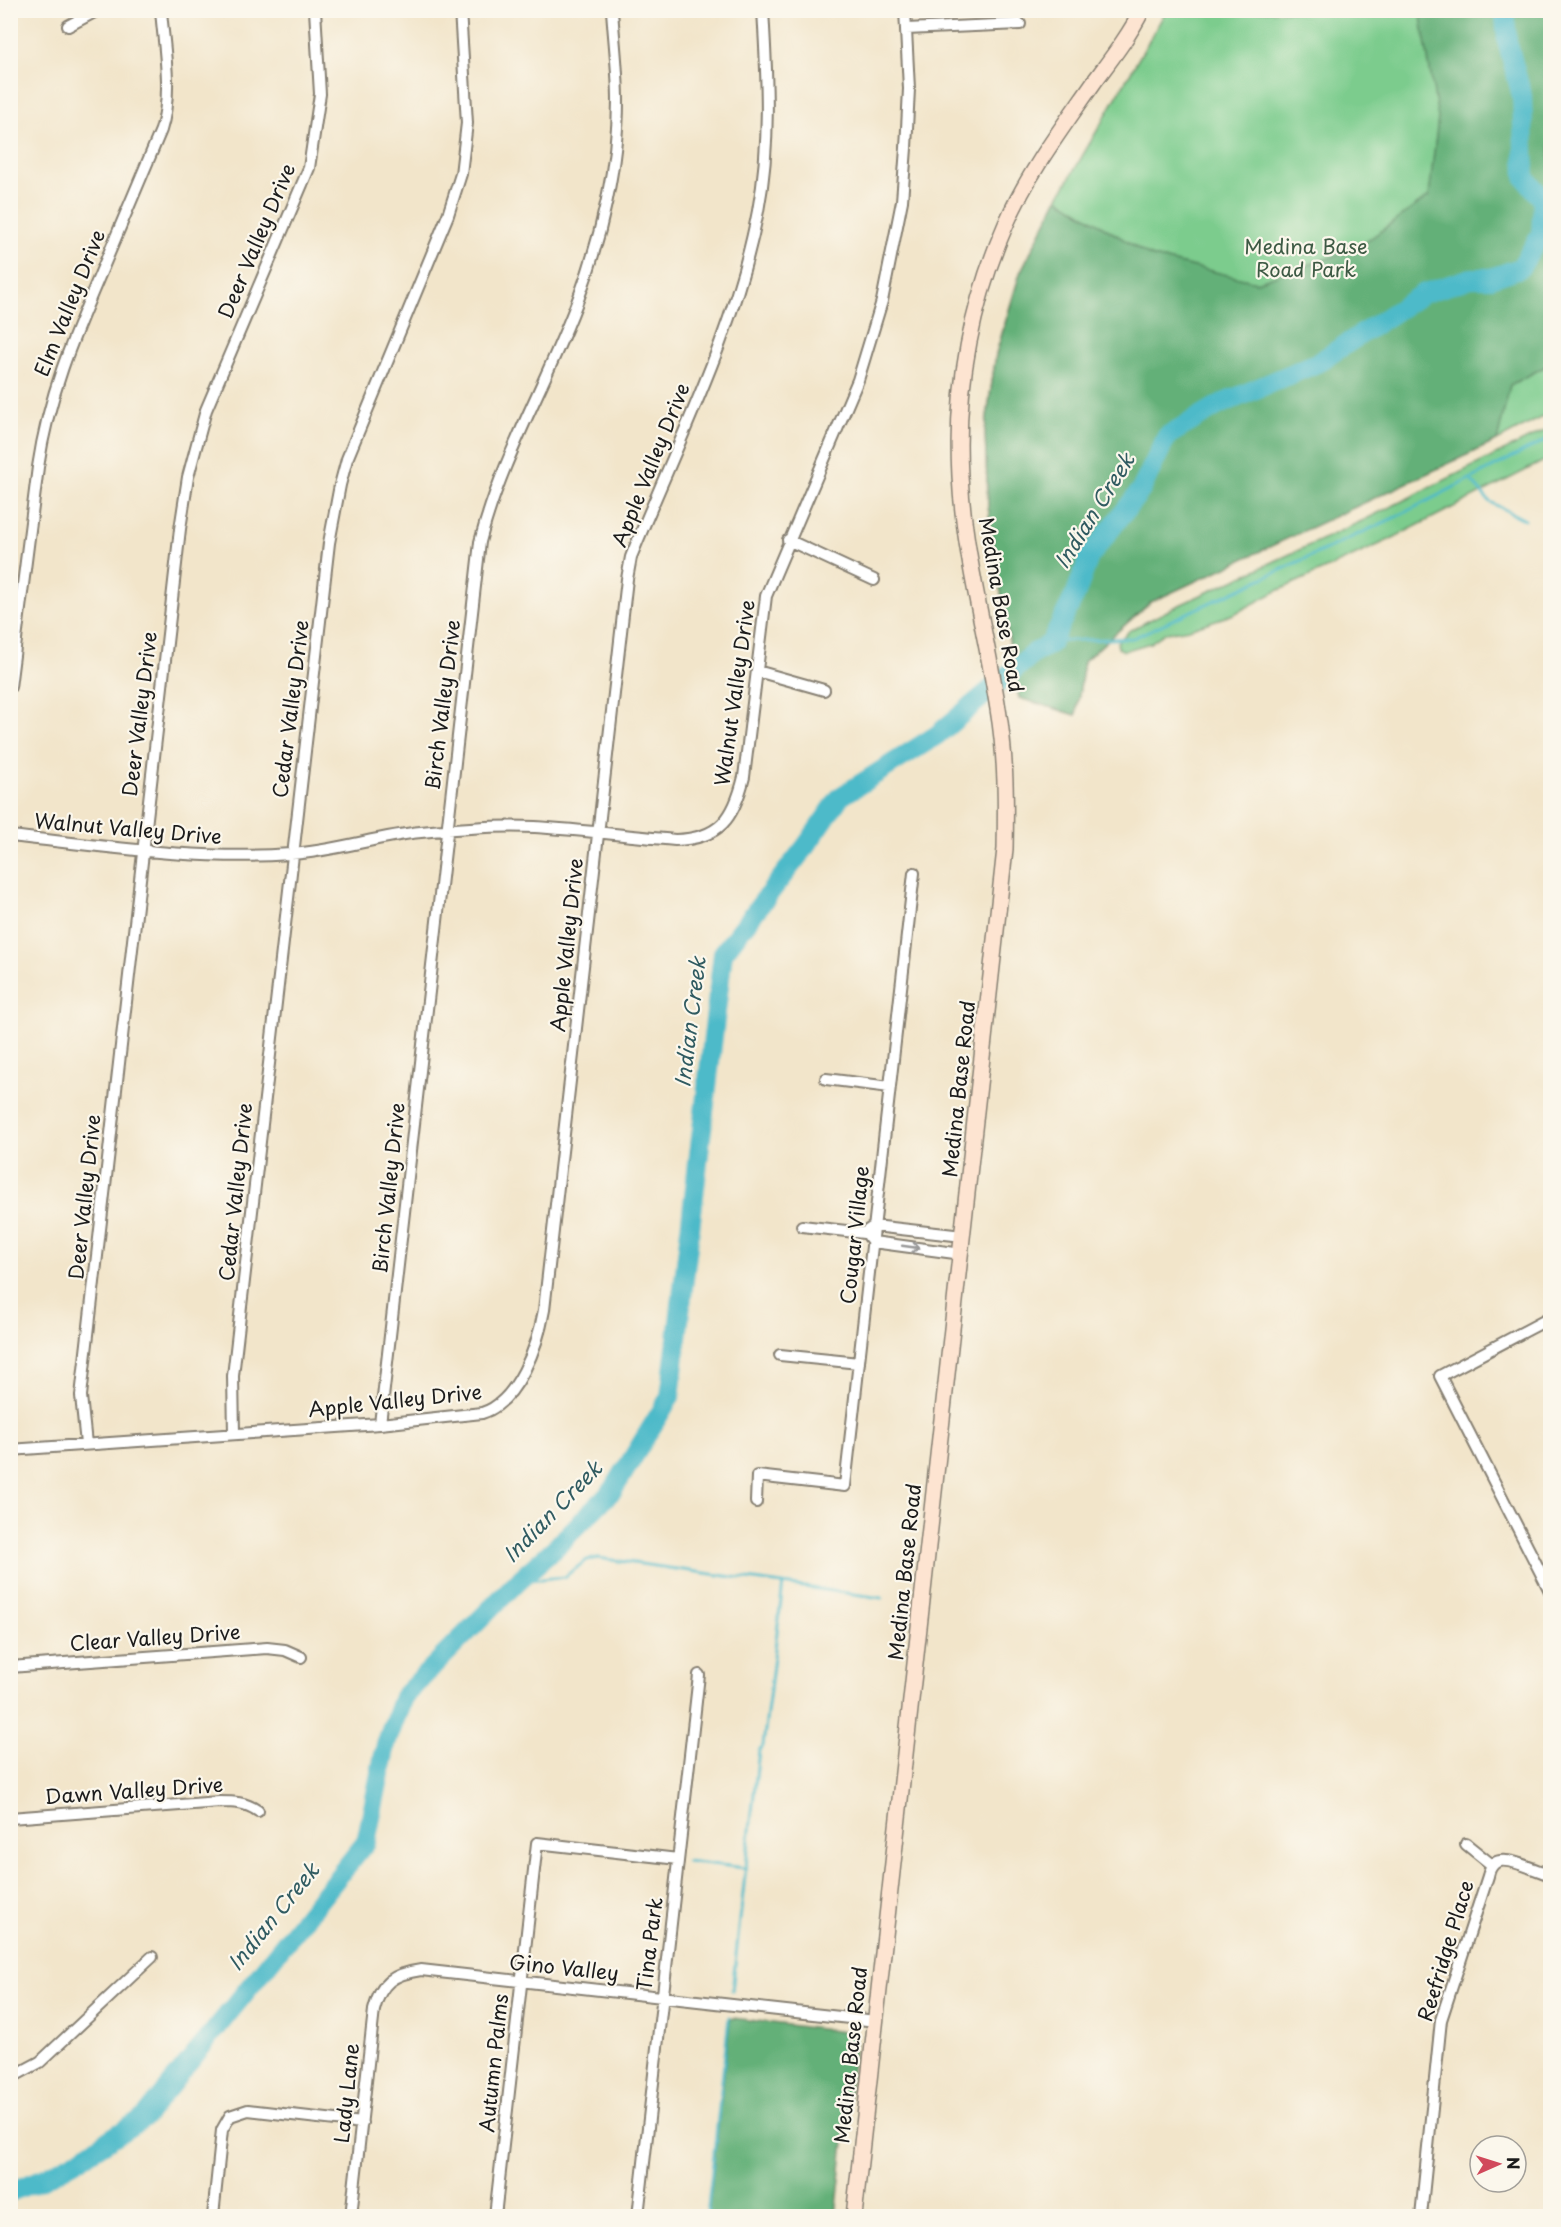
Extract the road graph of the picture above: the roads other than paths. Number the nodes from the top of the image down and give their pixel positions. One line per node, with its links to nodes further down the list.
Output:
1 (98, 10): 10 (street)
2 (161, 10): 15 (street, Elm Valley Drive)
3 (315, 10): 20 (street, Deer Valley Drive)
4 (460, 10): 21 (street, Cedar Valley Drive)
5 (612, 10): 17 (street, Birch Valley Drive)
6 (763, 10): 18 (street, Apple Valley Drive)
7 (905, 10): 11 (street, Walnut Valley Drive)
8 (1142, 10): 28 (street, Medina Base Road)
9 (1020, 24): 11 (street)
10 (68, 26)
11 (906, 29): 12 (street, Walnut Valley Drive)
12 (788, 540): 13 (street); 14 (street, Walnut Valley Drive)
13 (874, 580)
14 (757, 671): 16 (street); 18 (street, Walnut Valley Drive)
15 (10, 687)
16 (824, 690)
17 (447, 830): 18 (street, Walnut Valley Drive); 21 (street, Walnut Valley Drive); 34 (street, Birch Valley Drive)
18 (597, 832): 34 (street, Apple Valley Drive)
19 (10, 836): 20 (street, Walnut Valley Drive)
20 (142, 851): 21 (street, Walnut Valley Drive); 36 (street, Deer Valley Drive)
21 (292, 854): 35 (street, Cedar Valley Drive)
22 (914, 873): 24 (street, Cougar Village)
23 (826, 1079): 24 (street)
24 (890, 1087): 26 (street, Cougar Village)
25 (802, 1226): 27 (street)
26 (874, 1226): 27 (street); 28 (street); 29 (street, Cougar Village)
27 (864, 1233): 29 (street)
28 (963, 1236): 30 (street, Medina Base Road)
29 (873, 1242): 30 (street, one-way to 30); 33 (street, Cougar Village)
30 (962, 1254): 53 (street, Medina Base Road)
31 (1551, 1318): 39 (street)
32 (780, 1355): 33 (street)
33 (859, 1364): 38 (street, Cougar Village)
34 (380, 1424): 35 (street, Apple Valley Drive)
35 (234, 1433): 36 (street, Apple Valley Drive)
36 (86, 1444): 37 (street, Apple Valley Drive)
37 (10, 1450)
38 (756, 1502)
39 (1551, 1591)
40 (301, 1657): 41 (street, Clear Valley Drive)
41 (10, 1667)
42 (699, 1675): 46 (street, Tina Park)
43 (258, 1811): 44 (street, Dawn Valley Drive)
44 (10, 1818)
45 (1466, 1844): 47 (street)
46 (678, 1859): 51 (street, Autumn Palms); 52 (street, Tina Park)
47 (1492, 1865): 48 (street, Reefridge Place); 61 (street, Reefridge Place)
48 (1551, 1875)
49 (152, 1957): 54 (street)
50 (392, 1979): 51 (street, Gino Valley); 55 (street, Lady Lane)
51 (521, 1981): 52 (street, Gino Valley); 58 (street, Autumn Palms)
52 (662, 1997): 53 (street, Gino Valley); 59 (street, Tina Park)
53 (876, 2021): 60 (street, Medina Base Road)
54 (10, 2078)
55 (362, 2123): 56 (street); 57 (street, Lady Lane)
56 (213, 2217)
57 (351, 2217)
58 (495, 2217)
59 (638, 2217)
60 (854, 2217)
61 (1421, 2217)

